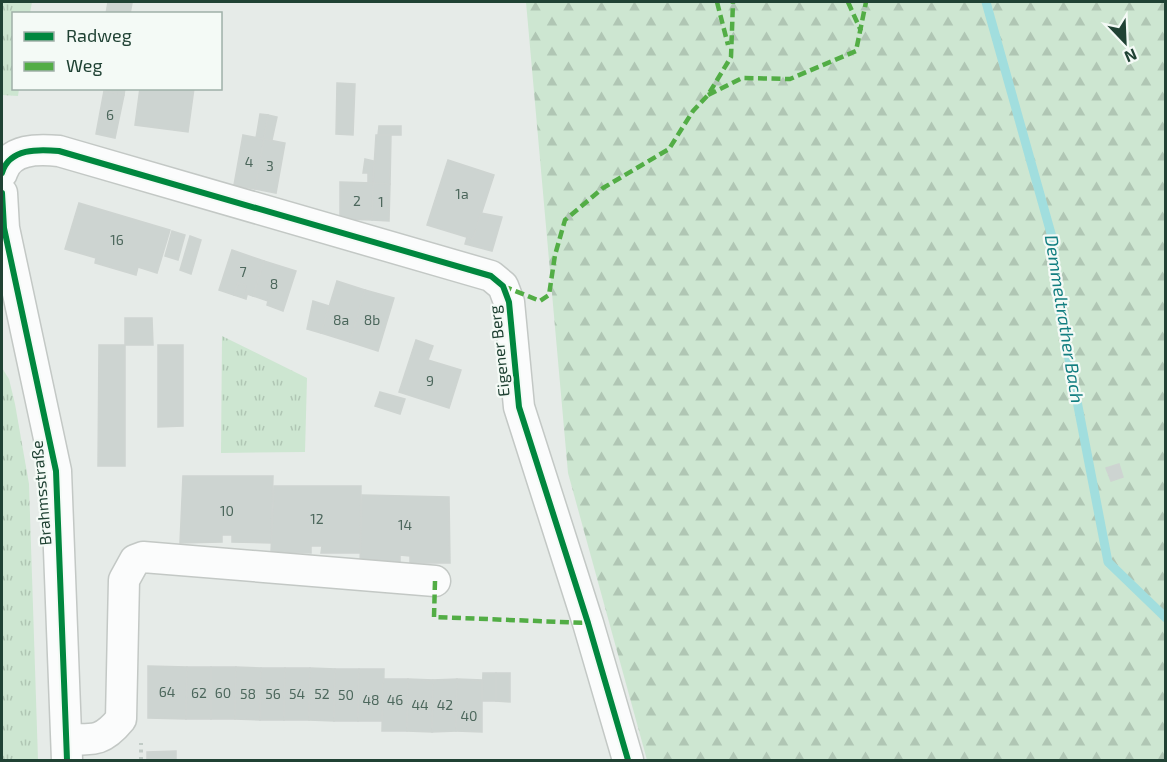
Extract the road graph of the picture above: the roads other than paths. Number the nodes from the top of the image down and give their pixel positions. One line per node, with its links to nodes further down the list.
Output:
1 (10, 163): 6 (street, Eigener Berg)
2 (2, 193): 3 (street, Brahmsstraße)
3 (13, 330): 5 (street, Brahmsstraße)
4 (435, 581): 5 (street, Brahmsstraße)
5 (67, 750)
6 (628, 760)

